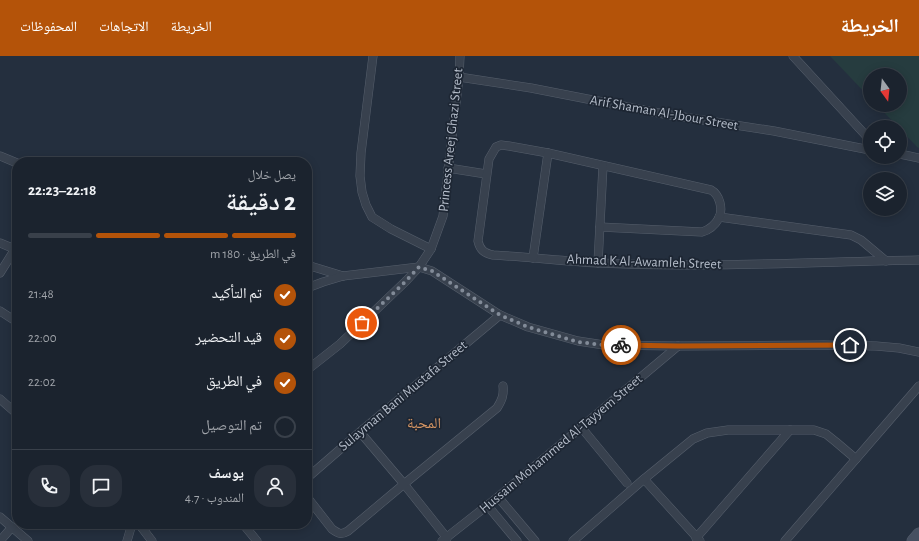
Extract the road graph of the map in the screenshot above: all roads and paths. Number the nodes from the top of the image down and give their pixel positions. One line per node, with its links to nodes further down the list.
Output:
1 (373, 56): 19 (street)
2 (460, 56): 4 (street, Princess Areej Ghazi Street)
3 (793, 56): 5 (street)
4 (459, 77): 6 (street, Arif Shaman Al-Jbour Street); 13 (street, Princess Areej Ghazi Street)
5 (863, 132)
6 (863, 149)
7 (548, 153): 12 (street, Ahmad K Al-Awamleh Street); 14 (street, Ahmad K Al-Awamleh Street); 21 (street)
8 (907, 155): 10 (street)
9 (0, 156): 11 (street)
10 (919, 158)
11 (12, 161)
12 (603, 166): 15 (street, Ahmad K Al-Awamleh Street); 16 (street)
13 (448, 168): 14 (street); 19 (street, Princess Areej Ghazi Street)
14 (486, 174): 21 (street, Ahmad K Al-Awamleh Street)
15 (719, 217): 16 (street); 23 (street)
16 (600, 227): 24 (street)
17 (0, 243): 18 (street)
18 (12, 248)
19 (431, 249): 26 (street, Princess Areej Ghazi Street)
20 (12, 256): 27 (street)
21 (533, 258): 24 (street, Ahmad K Al-Awamleh Street)
22 (919, 260): 23 (street, Ahmad K Al-Awamleh Street)
23 (886, 261): 24 (street, Ahmad K Al-Awamleh Street)
24 (598, 263)
25 (312, 267): 28 (street)
26 (419, 267): 28 (street); 31 (street); 35 (street, Princess Areej Ghazi Street)
27 (0, 273)
28 (343, 276): 29 (street)
29 (312, 286)
30 (0, 311): 32 (street)
31 (500, 315): 33 (street); 42 (street, Sulayman Bani Mustafa Street)
32 (12, 319)
33 (678, 346): 34 (street); 40 (street, Hussain Mohammed Al-Tayyem Street)
34 (919, 352)
35 (312, 366)
36 (503, 386): 47 (street)
37 (919, 386): 43 (street)
38 (0, 399): 39 (street)
39 (12, 410)
40 (581, 427): 46 (street); 48 (street, Hussain Mohammed Al-Tayyem Street)
41 (790, 430): 43 (street); 45 (street); 59 (street)
42 (360, 432): 44 (street, Sulayman Bani Mustafa Street); 47 (street)
43 (856, 459): 68 (street)
44 (312, 474)
45 (644, 479): 59 (street); 67 (street)
46 (628, 483)
47 (404, 484): 49 (street); 58 (street)
48 (498, 497): 50 (street, Hussain Mohammed Al-Tayyem Street); 66 (street)
49 (312, 503)
50 (487, 505): 58 (street, Hussain Mohammed Al-Tayyem Street); 65 (street)
51 (0, 517): 52 (street)
52 (12, 527): 60 (street)
53 (14, 529): 61 (street)
54 (131, 529): 62 (street)
55 (143, 529): 63 (street)
56 (250, 529): 64 (street)
57 (919, 534): 69 (main road)
58 (445, 539)
59 (698, 540)
60 (0, 541)
61 (28, 541)
62 (127, 541)
63 (152, 541)
64 (257, 541)
65 (517, 541)
66 (535, 541)
67 (573, 541)
68 (785, 541)
69 (913, 541)

